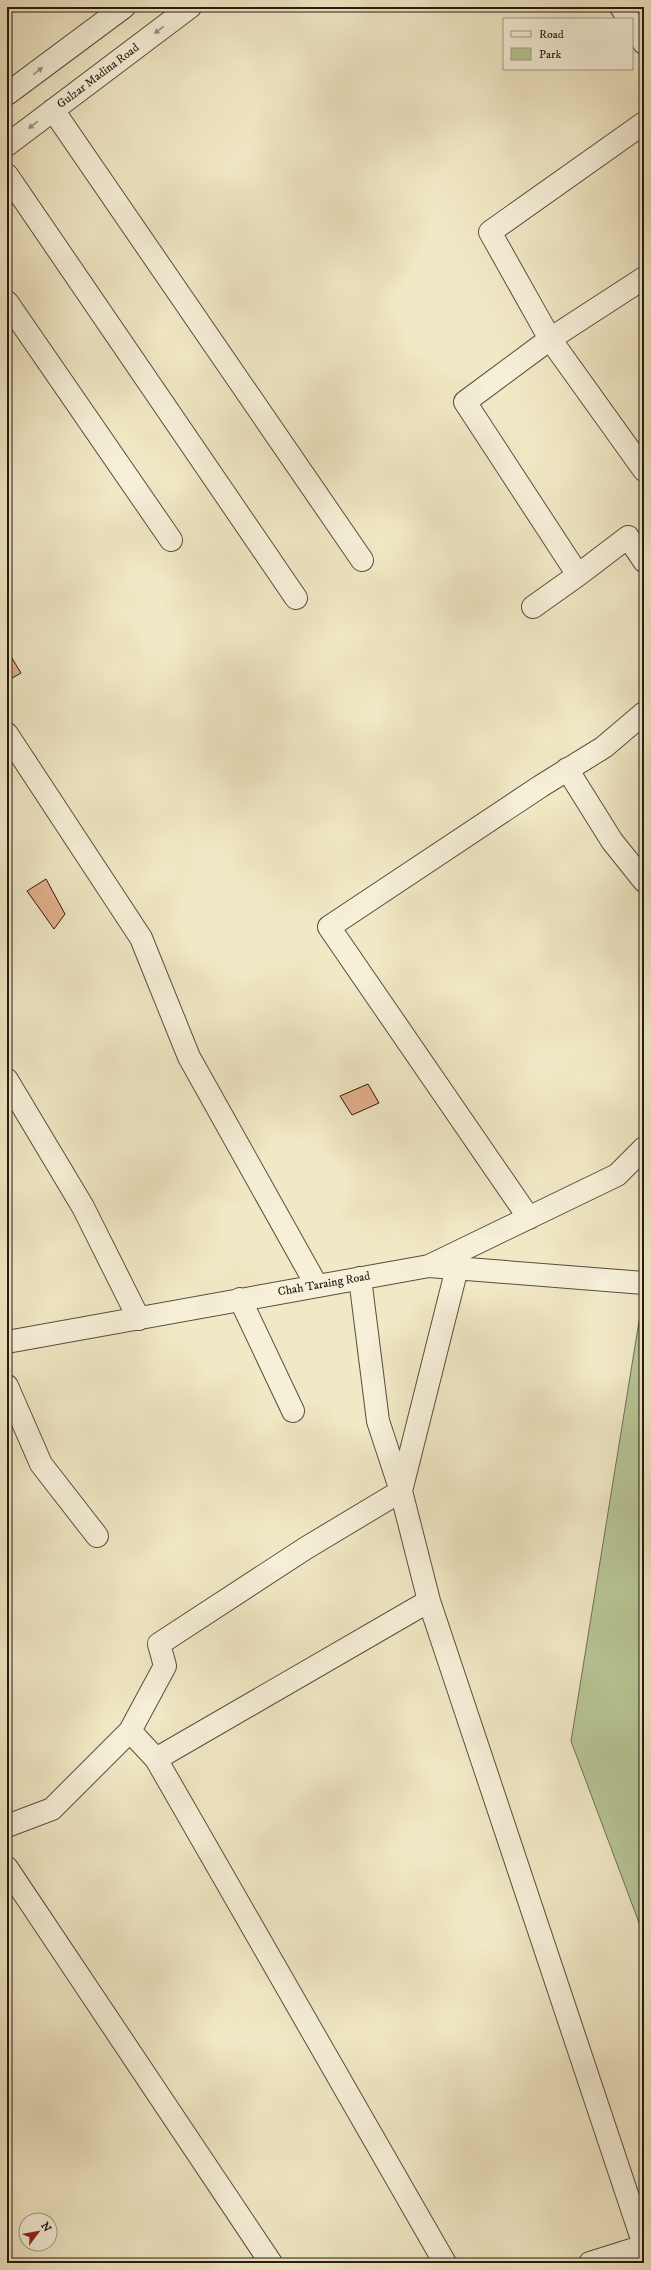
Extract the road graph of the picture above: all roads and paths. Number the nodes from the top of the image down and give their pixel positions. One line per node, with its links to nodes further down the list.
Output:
1 (124, 7): 7 (street, one-way to 1)
2 (190, 7): 8 (street, Gulzar Madina Road, one-way to 8)
3 (621, 7): 4 (street)
4 (628, 18)
5 (633, 26): 6 (street)
6 (644, 43)
7 (7, 94)
8 (54, 110): 10 (street, Gulzar Madina Road, one-way to 10); 17 (street)
9 (644, 123): 14 (street)
10 (9, 138)
11 (7, 175): 20 (street)
12 (644, 278): 14 (street)
13 (7, 302): 16 (street)
14 (550, 339): 15 (street); 19 (street)
15 (644, 470)
16 (171, 540)
17 (362, 560)
18 (644, 561): 19 (street)
19 (578, 574): 21 (street)
20 (296, 598)
21 (533, 607)
22 (644, 713): 24 (street)
23 (7, 734): 33 (street)
24 (567, 769): 25 (street); 28 (street)
25 (644, 881)
26 (7, 1080): 35 (street)
27 (644, 1148): 28 (street)
28 (529, 1218): 29 (street)
29 (429, 1266): 30 (street, Chah Taraing Road); 31 (street, Chah Taraing Road)
30 (457, 1268): 32 (street, Chah Taraing Road); 39 (street)
31 (360, 1278): 33 (street, Chah Taraing Road); 39 (street)
32 (644, 1283)
33 (317, 1286): 34 (street, Chah Taraing Road)
34 (240, 1299): 35 (street, Chah Taraing Road); 38 (street)
35 (139, 1319): 36 (street, Chah Taraing Road)
36 (7, 1342)
37 (7, 1386): 40 (street)
38 (293, 1411)
39 (401, 1491): 41 (street); 42 (street)
40 (97, 1536)
41 (429, 1601): 43 (street); 46 (street)
42 (130, 1731): 43 (street); 44 (street)
43 (156, 1759): 48 (street)
44 (7, 1826)
45 (7, 1868): 47 (street)
46 (644, 2246): 49 (street)
47 (271, 2263)
48 (445, 2263)
49 (590, 2263)

